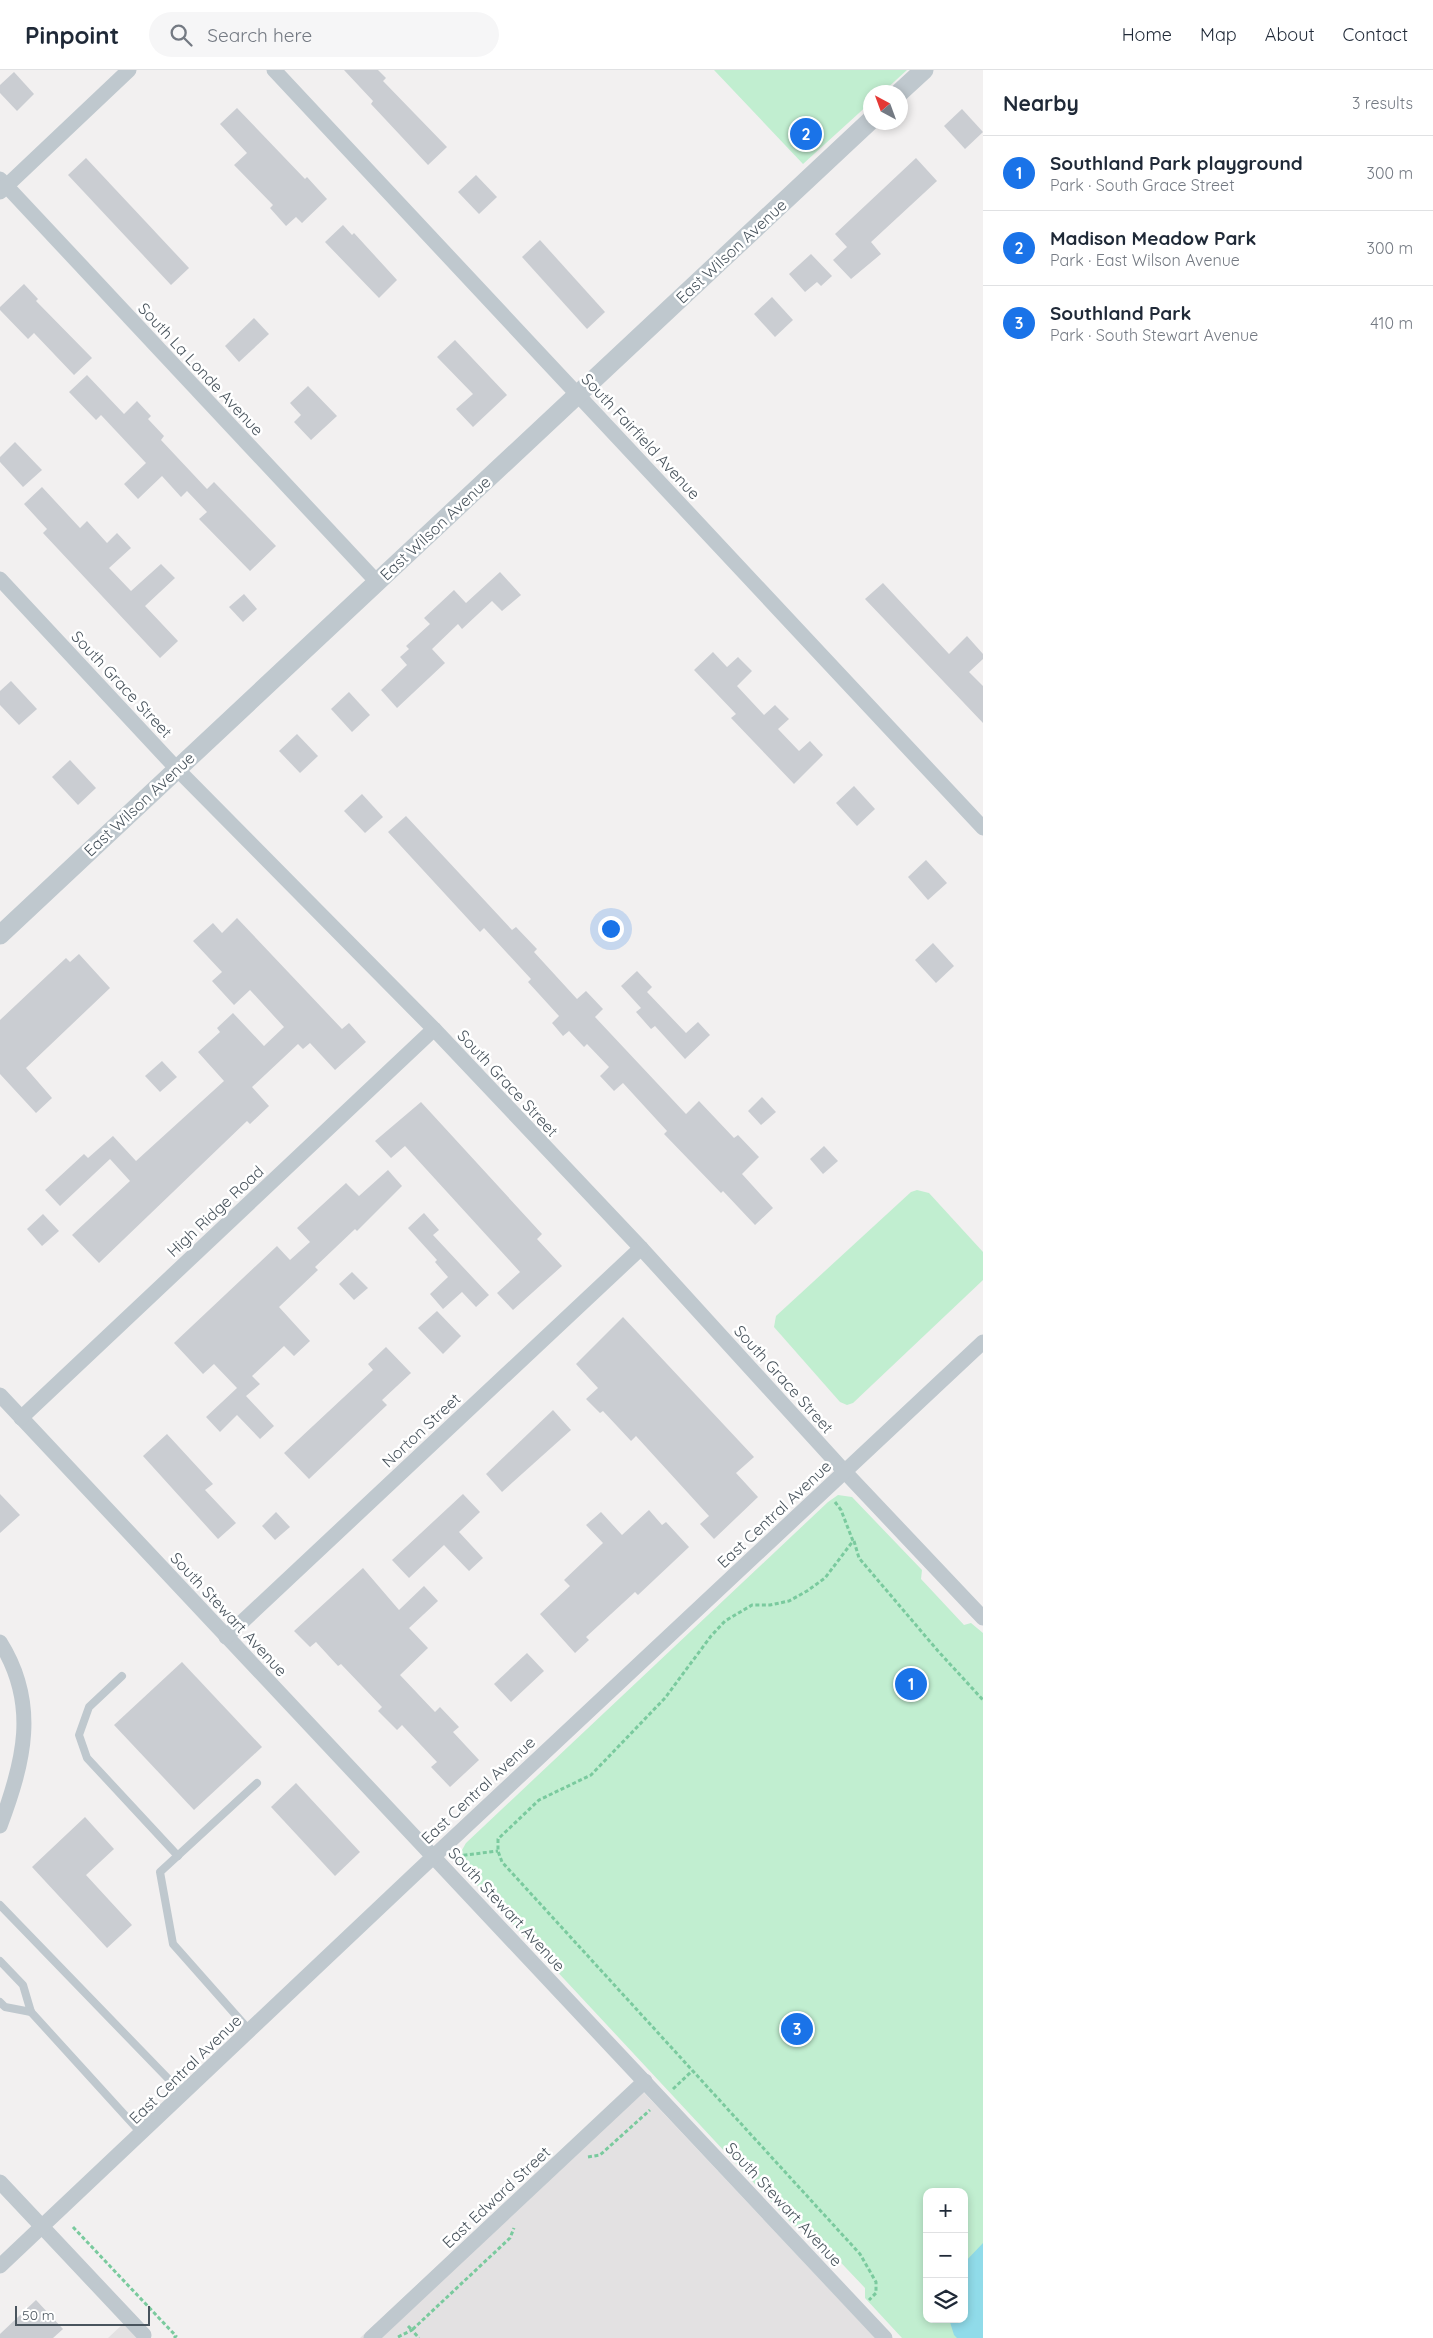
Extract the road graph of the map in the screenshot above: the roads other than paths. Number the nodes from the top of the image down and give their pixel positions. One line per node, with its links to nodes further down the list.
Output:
1 (129, 70): 6 (street)
2 (274, 70): 7 (street, South Fairfield Avenue)
3 (924, 70): 4 (street)
4 (908, 85)
5 (863, 127): 7 (street, East Wilson Avenue)
6 (2, 185): 9 (street, South La Londe Avenue)
7 (578, 394): 9 (street, East Wilson Avenue); 11 (street, South Fairfield Avenue)
8 (0, 579): 10 (street, South Grace Street)
9 (377, 582): 10 (street, East Wilson Avenue)
10 (177, 769): 12 (street, East Wilson Avenue); 13 (street, South Grace Street)
11 (983, 828)
12 (0, 935)
13 (434, 1030): 14 (street, South Grace Street); 17 (street, High Ridge Road)
14 (641, 1248): 18 (street, South Grace Street); 20 (street, Norton Street)
15 (983, 1342): 18 (street, East Central Avenue)
16 (0, 1395): 17 (street, South Stewart Avenue)
17 (20, 1418): 20 (street, South Stewart Avenue)
18 (845, 1472): 19 (street, South Grace Street); 26 (street, East Central Avenue)
19 (983, 1618)
20 (226, 1637): 26 (street, South Stewart Avenue)
21 (2, 1647): 24 (street)
22 (122, 1676): 25 (lane)
23 (257, 1783): 25 (lane)
24 (2, 1816)
25 (178, 1856): 31 (lane)
26 (434, 1856): 31 (street, East Central Avenue); 32 (street, South Stewart Avenue)
27 (0, 1906): 33 (lane)
28 (0, 1961): 30 (lane)
29 (0, 2002): 30 (lane)
30 (31, 2012): 34 (lane)
31 (250, 2031): 33 (street, East Central Avenue)
32 (645, 2081): 39 (street, East Edward Street); 40 (street, South Stewart Avenue)
33 (183, 2095): 34 (street, East Central Avenue)
34 (142, 2134): 36 (street, East Central Avenue)
35 (0, 2182): 36 (street)
36 (42, 2226): 37 (street, East Central Avenue); 38 (street)
37 (0, 2266)
38 (144, 2335)
39 (371, 2338)
40 (885, 2338)

